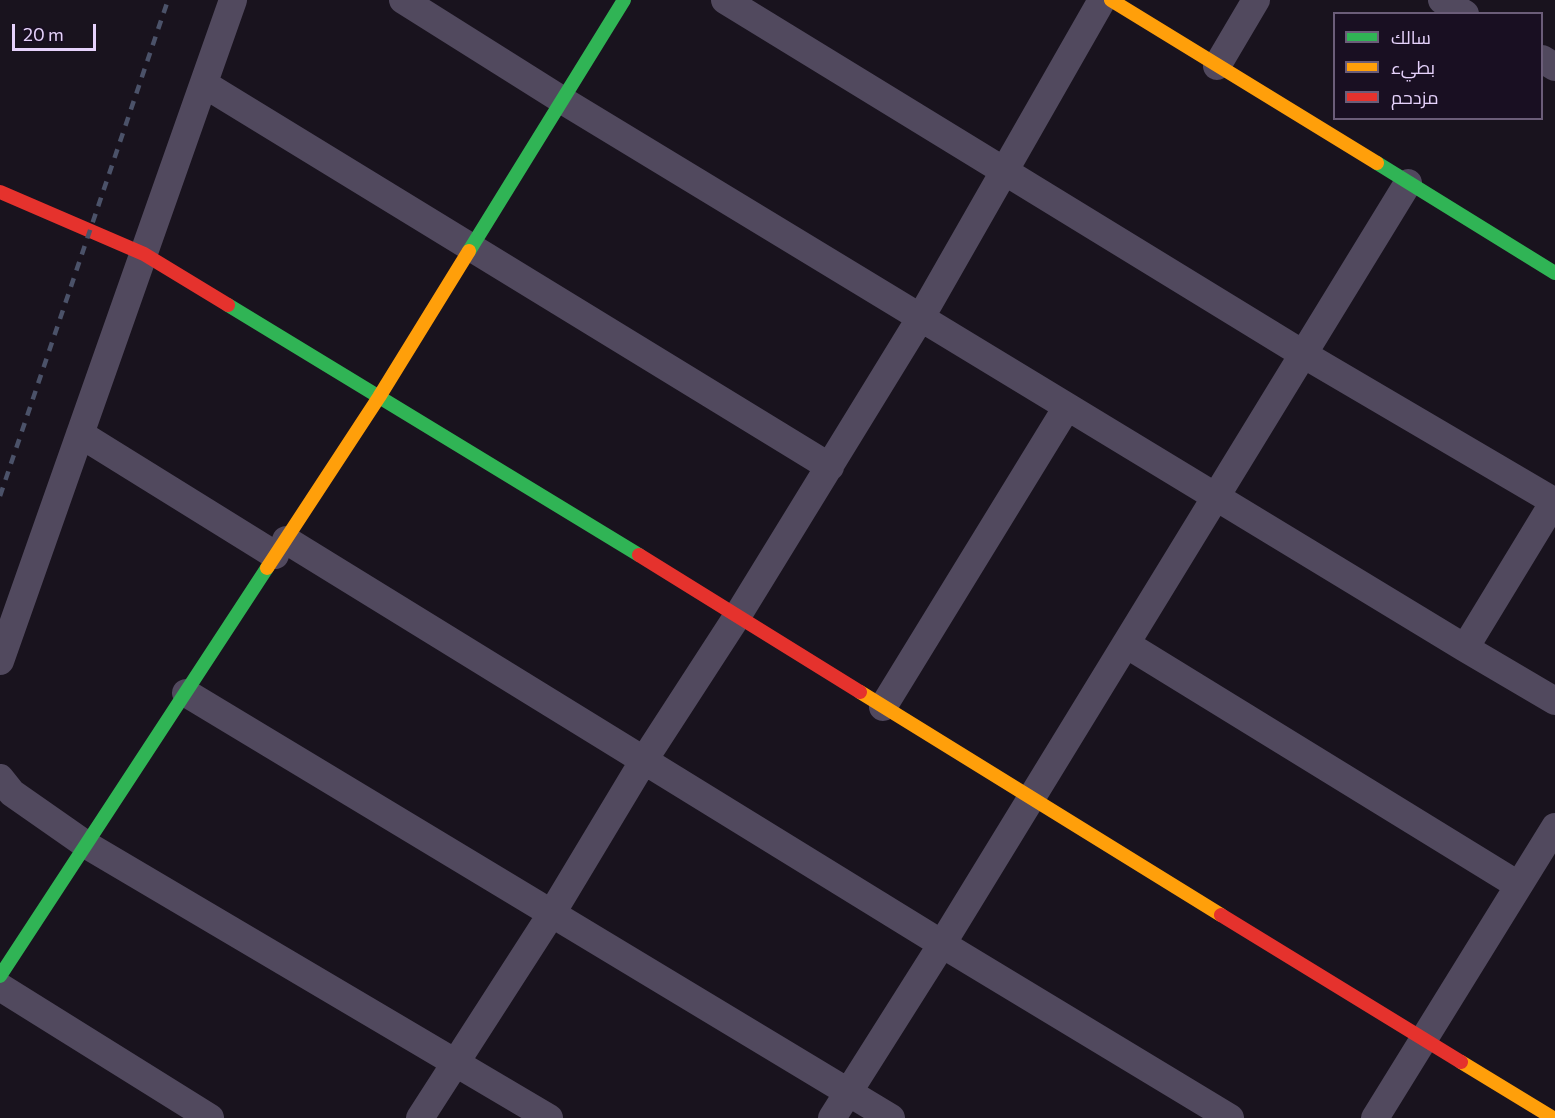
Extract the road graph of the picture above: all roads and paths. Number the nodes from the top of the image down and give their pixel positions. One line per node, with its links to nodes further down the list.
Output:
1 (233, 0): 11 (street)
2 (403, 0): 12 (street)
3 (624, 0): 12 (street)
4 (725, 0): 13 (street)
5 (1102, 0): 13 (street)
6 (1111, 0): 10 (street)
7 (1256, 0): 10 (street)
8 (1442, 0): 9 (street)
9 (1462, 12)
10 (1217, 66): 14 (street)
11 (204, 84): 16 (street); 17 (street)
12 (562, 100): 16 (street); 19 (street)
13 (1006, 170): 19 (street); 20 (street)
14 (1408, 183): 18 (street); 20 (street)
15 (0, 192): 17 (street)
16 (472, 248): 21 (street); 24 (street)
17 (144, 254): 21 (street); 23 (street)
18 (1555, 273)
19 (921, 317): 22 (street); 24 (street)
20 (1304, 354): 25 (street); 26 (street)
21 (379, 397): 27 (street); 28 (street)
22 (1067, 407): 25 (street); 34 (street)
23 (80, 434): 27 (street); 31 (street)
24 (830, 467): 28 (street)
25 (1215, 497): 29 (street); 30 (street)
26 (1555, 502): 30 (street)
27 (281, 548): 32 (street); 35 (street)
28 (738, 615): 34 (street); 35 (street)
29 (1125, 644): 37 (street); 40 (street)
30 (1465, 648): 33 (street)
31 (0, 662)
32 (186, 693): 39 (street); 41 (street)
33 (1555, 701)
34 (884, 707): 37 (street)
35 (644, 760): 41 (street); 42 (street)
36 (0, 778): 39 (street)
37 (1031, 798): 42 (street); 45 (street)
38 (1555, 827): 40 (street)
39 (85, 844): 43 (street); 46 (street)
40 (1518, 885): 45 (street)
41 (552, 913): 46 (street); 47 (street)
42 (942, 944): 47 (street); 53 (street)
43 (0, 976)
44 (0, 987): 48 (street)
45 (1424, 1038): 54 (street); 55 (street)
46 (456, 1062): 49 (street); 50 (street)
47 (849, 1092): 51 (street); 52 (street)
48 (210, 1118)
49 (420, 1118)
50 (549, 1118)
51 (832, 1118)
52 (891, 1118)
53 (1230, 1118)
54 (1376, 1118)
55 (1553, 1118)

